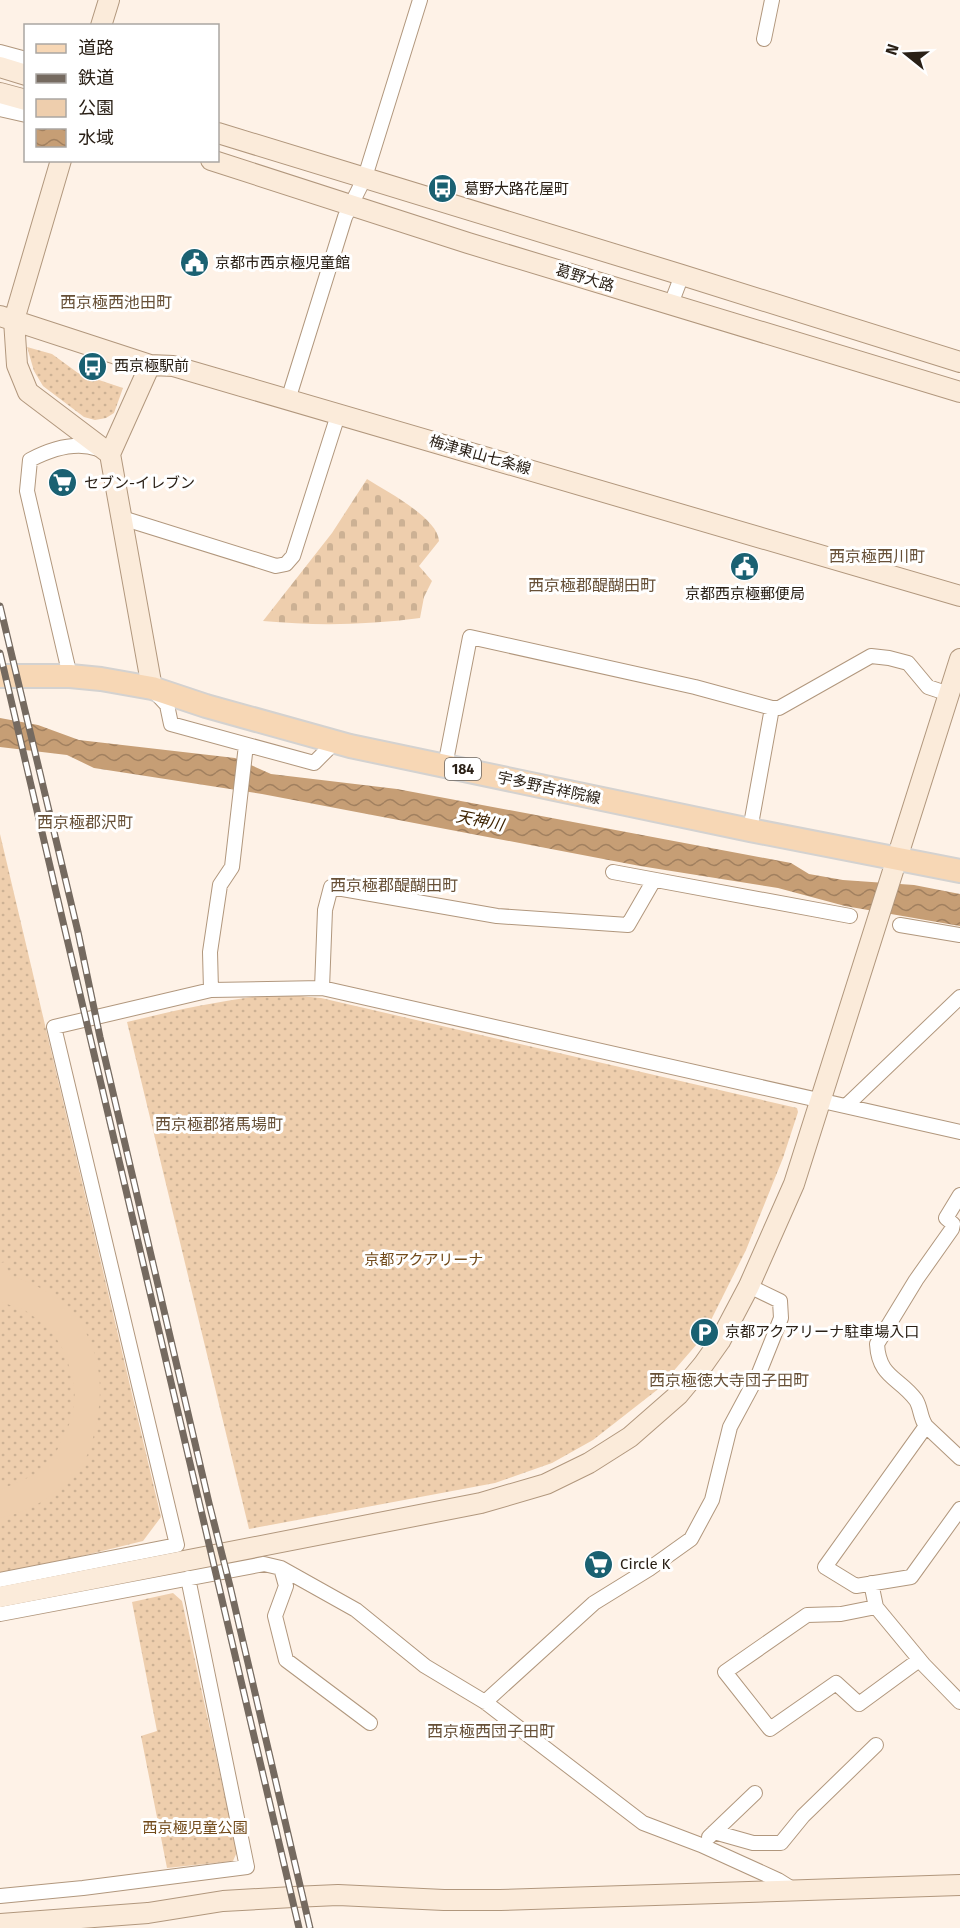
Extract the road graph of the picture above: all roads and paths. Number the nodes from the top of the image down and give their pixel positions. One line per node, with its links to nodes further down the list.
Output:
1 (109, 0): 4 (street)
2 (420, 0): 17 (street)
3 (772, 0): 5 (street)
4 (102, 24)
5 (764, 39)
6 (0, 52): 7 (street)
7 (24, 59)
8 (0, 67): 9 (street)
9 (24, 74)
10 (0, 93): 11 (street)
11 (24, 99)
12 (0, 109): 13 (street)
13 (24, 115)
14 (219, 133): 17 (street)
15 (61, 162): 21 (street)
16 (217, 162): 18 (street, 葛野大路)
17 (365, 177): 18 (street); 19 (street)
18 (351, 205): 20 (street, 葛野大路); 25 (street)
19 (682, 275): 20 (street); 22 (street)
20 (671, 304): 24 (street, 葛野大路)
21 (7, 318): 23 (street, 梅津東山七条線); 27 (street)
22 (960, 362)
23 (150, 365): 25 (street, 梅津東山七条線); 27 (street)
24 (960, 392)
25 (288, 400): 26 (street, 梅津東山七条線)
26 (338, 415): 28 (street); 29 (street, 梅津東山七条線)
27 (111, 454): 28 (street); 32 (street)
28 (122, 518): 33 (street)
29 (960, 596)
30 (960, 659): 34 (street)
31 (0, 676): 32 (main road, 宇多野吉祥院線 / 184)
32 (70, 676): 33 (main road, 宇多野吉祥院線 / 184)
33 (152, 688): 36 (main road, 宇多野吉祥院線 / 184); 37 (street)
34 (949, 694): 35 (street); 40 (street)
35 (772, 708): 38 (street); 39 (street)
36 (335, 741): 37 (street); 38 (main road, 宇多野吉祥院線 / 184)
37 (245, 750): 48 (street)
38 (446, 766): 39 (main road, 宇多野吉祥院線 / 184)
39 (750, 830): 40 (main road, 宇多野吉祥院線 / 184)
40 (894, 866): 41 (main road, 宇多野吉祥院線 / 184); 50 (street)
41 (960, 871)
42 (613, 872): 43 (street)
43 (654, 880): 44 (street); 47 (street)
44 (850, 916)
45 (900, 925): 46 (street)
46 (960, 935)
47 (322, 988): 48 (street); 50 (street)
48 (211, 990): 60 (street)
49 (960, 997): 51 (street)
50 (821, 1100): 51 (street); 54 (street)
51 (846, 1106): 52 (street)
52 (960, 1132)
53 (960, 1196): 55 (street)
54 (749, 1286): 62 (street); 66 (street)
55 (926, 1426): 56 (street); 61 (street)
56 (960, 1458)
57 (960, 1509): 61 (street)
58 (281, 1568): 59 (street); 66 (street); 68 (street)
59 (188, 1578): 64 (street); 75 (street)
60 (0, 1580)
61 (871, 1583): 63 (street)
62 (0, 1597)
63 (876, 1607): 65 (street); 65 (street)
64 (0, 1614)
65 (919, 1659): 67 (street)
66 (485, 1702): 72 (street)
67 (960, 1702)
68 (370, 1723)
69 (876, 1745): 71 (street)
70 (755, 1793): 71 (street)
71 (714, 1832): 72 (street)
72 (700, 1845): 74 (street)
73 (960, 1885): 74 (street)
74 (794, 1890): 76 (street)
75 (0, 1896)
76 (0, 1924)

